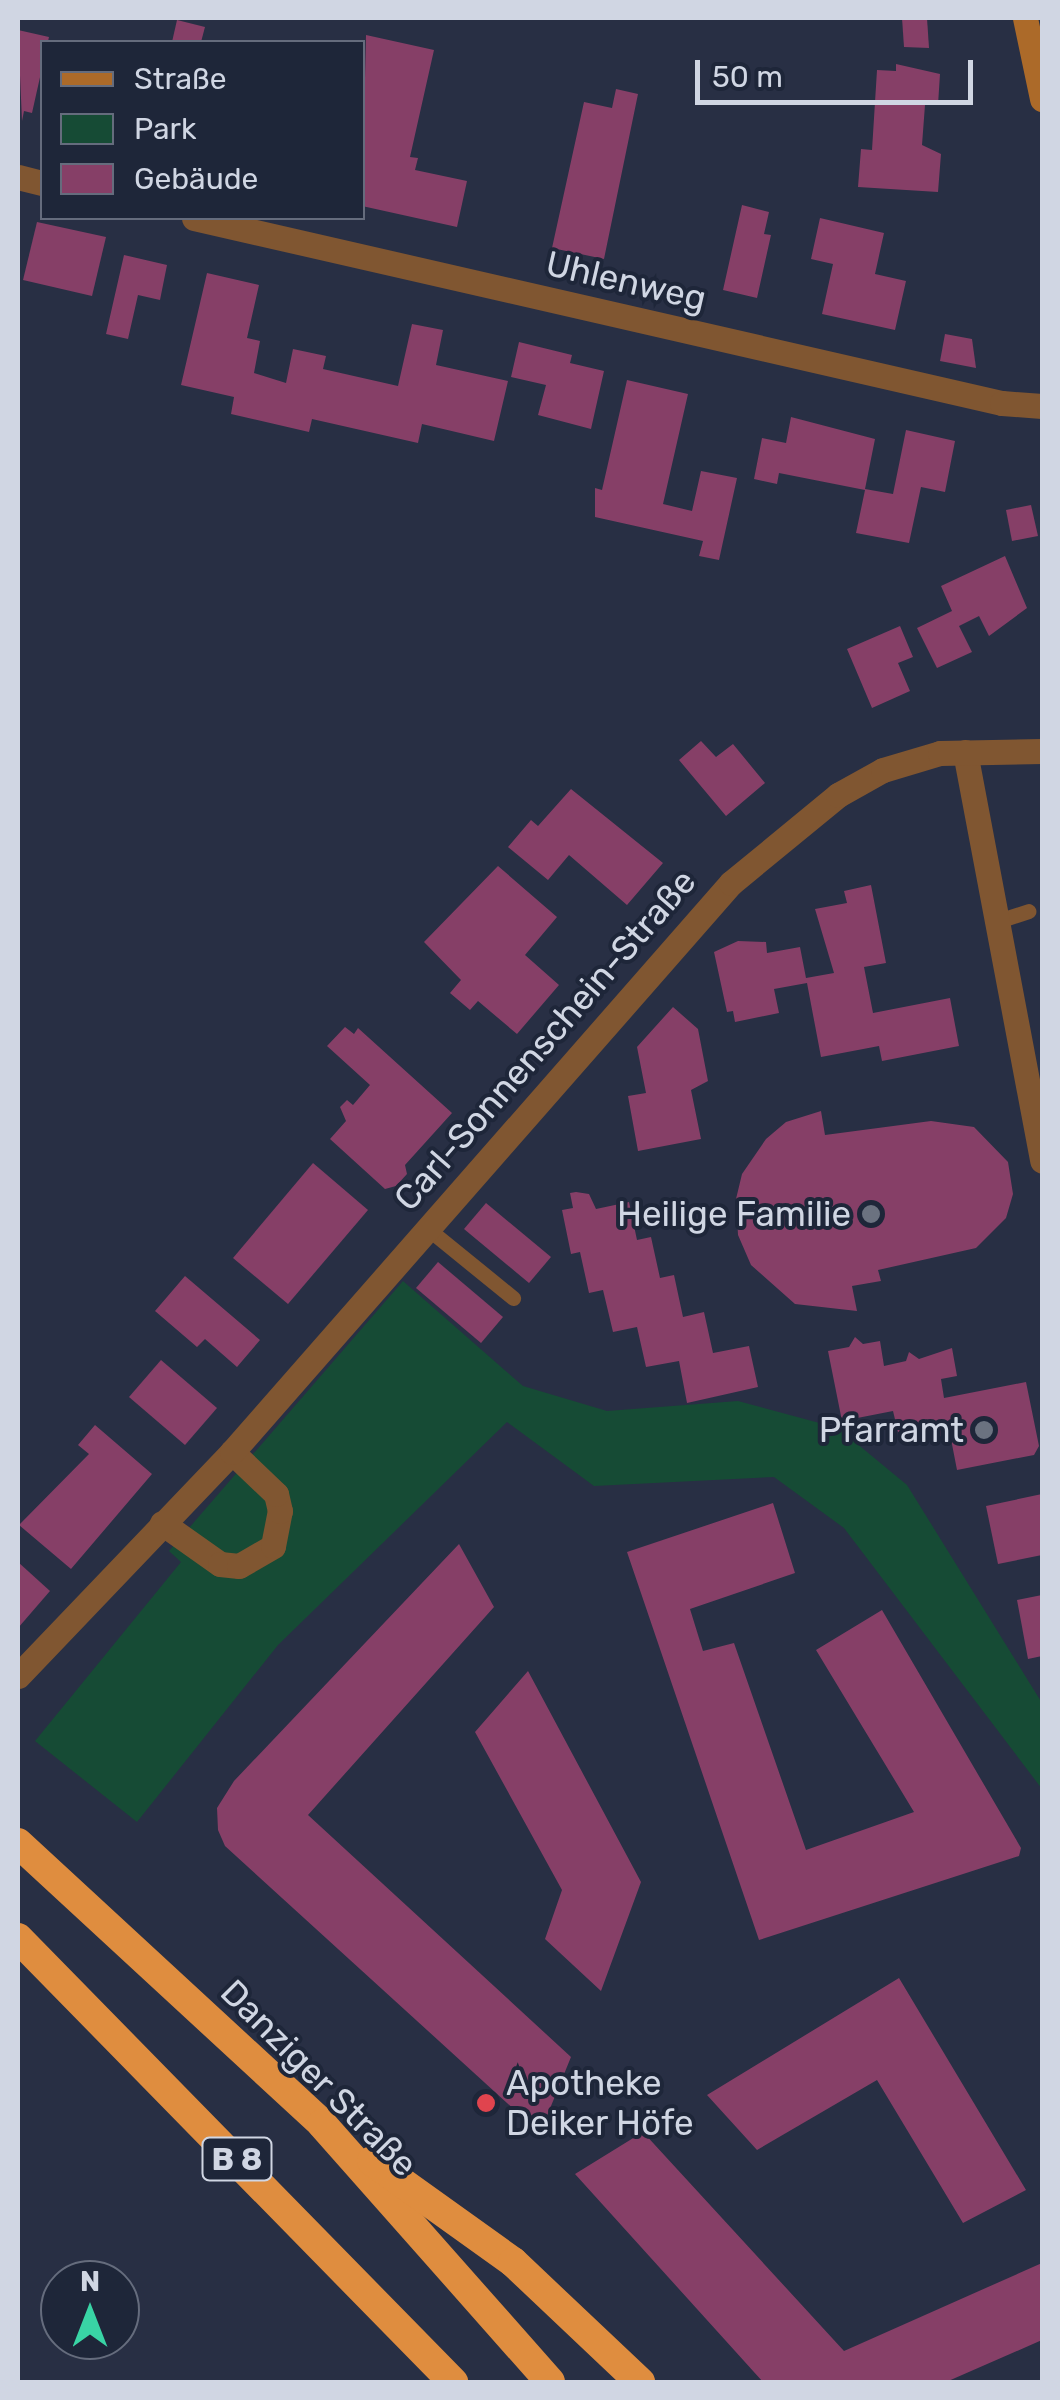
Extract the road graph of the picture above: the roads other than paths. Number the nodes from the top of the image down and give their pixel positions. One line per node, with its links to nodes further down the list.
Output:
1 (1025, 18): 2 (street)
2 (1042, 99)
3 (203, 220): 4 (street, Uhlenweg)
4 (1042, 406)
5 (1042, 750): 6 (street, Carl-Sonnenschein-Straße)
6 (966, 752): 8 (street); 10 (street, Carl-Sonnenschein-Straße)
7 (1028, 911): 8 (lane)
8 (998, 921): 9 (street)
9 (1042, 1161)
10 (428, 1228): 11 (lane); 12 (street, Carl-Sonnenschein-Straße)
11 (513, 1298)
12 (232, 1452): 13 (street, Carl-Sonnenschein-Straße); 13 (street)
13 (162, 1524): 14 (street, Carl-Sonnenschein-Straße)
14 (18, 1676)
15 (18, 1843): 17 (highway, Danziger Straße / B 8)
16 (18, 1938): 18 (highway, B 8)
17 (322, 2124): 19 (highway, Danziger Straße / B 8); 20 (highway)
18 (454, 2382)
19 (550, 2382)
20 (640, 2382)

